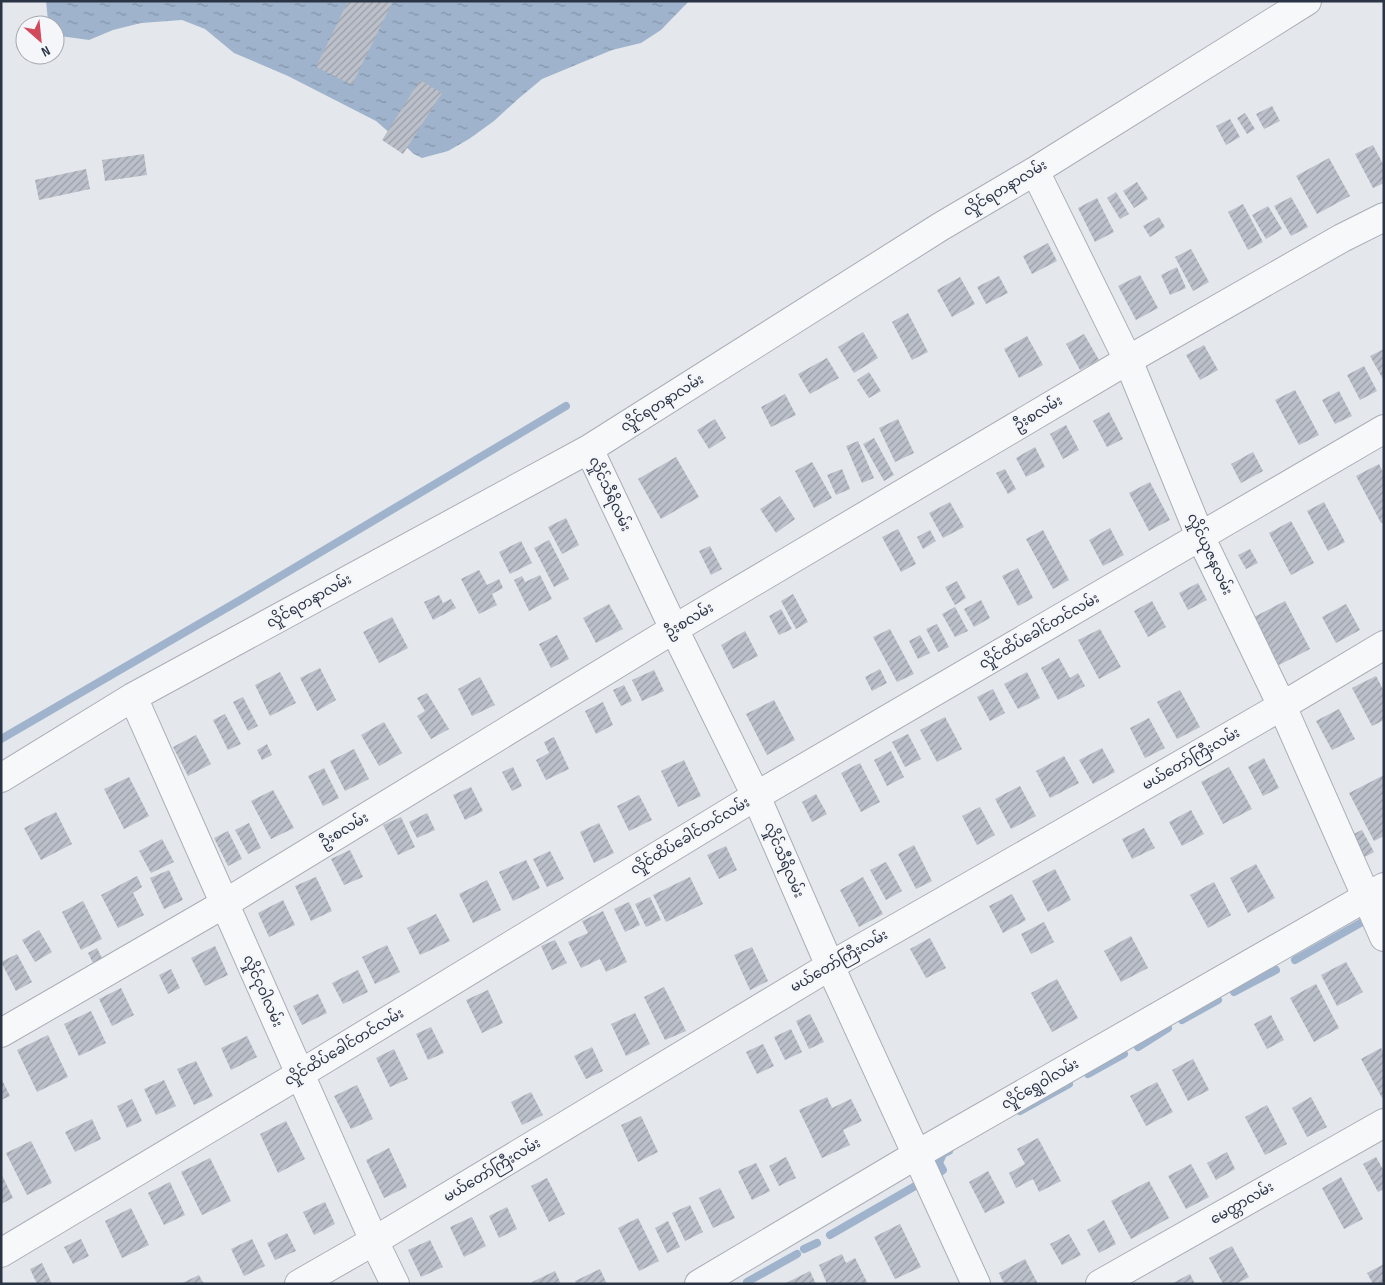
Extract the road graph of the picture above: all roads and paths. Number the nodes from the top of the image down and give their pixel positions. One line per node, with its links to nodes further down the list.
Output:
1 (1307, 1): 2 (street, လှိုင်ရတနာလမ်း)
2 (1035, 171): 4 (street, လှိုင်ယုဇနလမ်း); 6 (street, လှိုင်ရတနာလမ်း)
3 (1384, 217): 4 (street, ဦးစလမ်း)
4 (1128, 360): 7 (street, လှိုင်ယုဇနလမ်း); 8 (street, ဦးစလမ်း)
5 (1384, 429): 7 (street, လှိုင်ထိပ်ခေါင်တင်လမ်း)
6 (589, 449): 8 (street, လှိုင်သီရိလမ်း); 10 (street, လှိုင်ရတနာလမ်း)
7 (1200, 536): 11 (street, လှိုင်ယုဇနလမ်း); 13 (street, လှိုင်ထိပ်ခေါင်တင်လမ်း)
8 (674, 629): 13 (street, လှိုင်သီရိလမ်း); 15 (street, ဦးစလမ်း)
9 (1384, 645): 11 (street, မယ်တော်ကြီးလမ်း)
10 (133, 697): 12 (street, လှိုင်ရတနာလမ်း); 15 (street, လှိုင်ငုဝါလမ်း)
11 (1282, 706): 14 (street, လှိုင်ယုဇနလမ်း); 17 (street, မယ်တော်ကြီးလမ်း)
12 (1, 778)
13 (756, 796): 17 (street, လှိုင်သီရိလမ်း); 19 (street, လှိုင်ထိပ်ခေါင်တင်လမ်း)
14 (1375, 892): 16 (street, လှိုင်ယုဇနလမ်း); 21 (street, လှိုင်ရွှေဝါလမ်း)
15 (224, 904): 18 (street, ဦးစလမ်း); 19 (street, လှိုင်ငုဝါလမ်း)
16 (1384, 937)
17 (830, 966): 21 (street, လှိုင်သီရိလမ်း); 22 (street, မယ်တော်ကြီးလမ်း)
18 (1, 1033)
19 (300, 1074): 22 (street, လှိုင်ငုဝါလမ်း); 23 (street, လှိုင်ထိပ်ခေါင်တင်လမ်း)
20 (1384, 1123): 28 (street, မေတ္တာလမ်း)
21 (923, 1169): 26 (street, လှိုင်ရွှေဝါလမ်း); 27 (street, လှိုင်သီရိလမ်း)
22 (374, 1241): 24 (street, မယ်တော်ကြီးလမ်း); 25 (street, လှိုင်ငုဝါလမ်း)
23 (1, 1252)
24 (299, 1284)
25 (395, 1284)
26 (699, 1284)
27 (976, 1284)
28 (1100, 1284)

